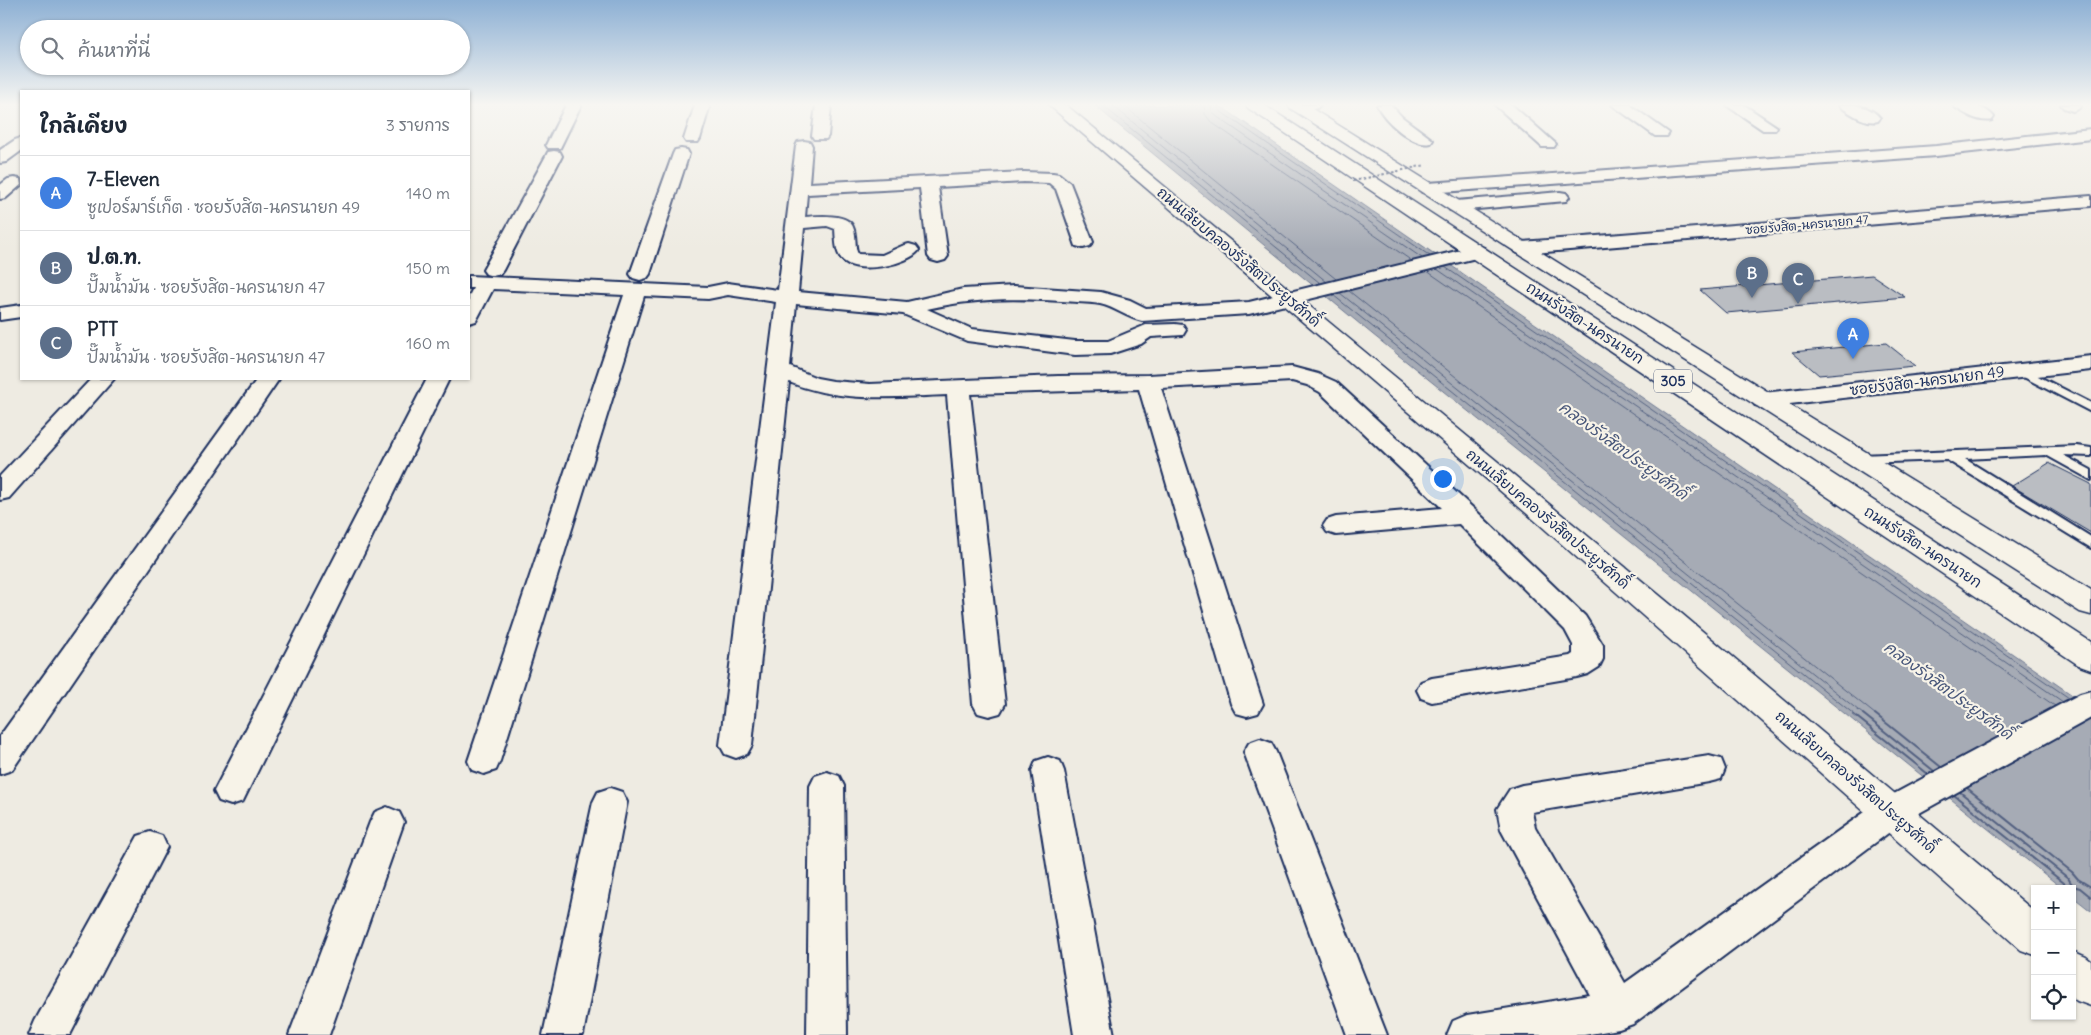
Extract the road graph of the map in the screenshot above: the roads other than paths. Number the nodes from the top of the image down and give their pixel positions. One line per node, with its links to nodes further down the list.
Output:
1 (552, 153): 23 (street)
2 (808, 153): 11 (street)
3 (1121, 153): 27 (main road, ถนนเลียบคลองรังสิตประยูรศักดิ์)
4 (1324, 153): 21 (main road, ถนนรังสิต-นครนายก / 305)
5 (1375, 153): 10 (main road, ถนนรังสิต-นครนายก / 305)
6 (1904, 153): 10 (street)
7 (681, 154): 24 (street)
8 (928, 181): 11 (street); 17 (street); 20 (street)
9 (14, 183): 12 (street)
10 (1428, 188): 15 (main road, ถนนรังสิต-นครนายก / 305)
11 (798, 189): 16 (street)
12 (0, 194)
13 (1560, 197): 15 (street)
14 (2091, 201): 18 (street, ซอยรังสิต-นครนายก 47)
15 (1456, 206): 18 (main road, ถนนรังสิต-นครนายก / 305)
16 (795, 223): 19 (street); 25 (street)
17 (1083, 242)
18 (1522, 248): 40 (main road, ถนนรังสิต-นครนายก / 305)
19 (909, 250)
20 (938, 256)
21 (1476, 260): 27 (street); 52 (main road, ถนนรังสิต-นครนายก / 305)
22 (470, 271): 23 (street)
23 (483, 278): 24 (street); 29 (street)
24 (638, 282): 25 (street); 60 (street)
25 (787, 296): 28 (street); 34 (street)
26 (20, 301): 30 (street)
27 (1312, 301): 31 (street); 66 (main road, ถนนเลียบคลองรังสิตประยูรศักดิ์)
28 (907, 308): 31 (street); 31 (street)
29 (470, 314)
30 (10, 318)
31 (1144, 323)
32 (2088, 365): 33 (street, ซอยรังสิต-นครนายก 49)
33 (2018, 370): 40 (street, ซอยรังสิต-นครนายก 49); 41 (lane)
34 (780, 371): 39 (street); 57 (street)
35 (102, 380): 47 (street)
36 (267, 380): 59 (street)
37 (437, 380): 64 (street)
38 (1148, 382): 39 (street); 48 (street); 56 (street)
39 (958, 388): 55 (street)
40 (1763, 400): 45 (main road, ถนนรังสิต-นครนายก / 305)
41 (2091, 408)
42 (2091, 452): 43 (lane)
43 (2051, 453): 44 (lane); 46 (lane)
44 (1950, 456): 45 (lane); 50 (lane)
45 (1861, 459): 51 (main road, ถนนรังสิต-นครนายก / 305)
46 (2091, 476)
47 (0, 492)
48 (1464, 515): 49 (street); 53 (street)
49 (1336, 526)
50 (2091, 543)
51 (2091, 604)
52 (2091, 658)
53 (1432, 690)
54 (2091, 703): 66 (street)
55 (989, 704)
56 (1247, 704)
57 (736, 745)
58 (1260, 752): 78 (street)
59 (0, 761)
60 (484, 761)
61 (1709, 769): 72 (street)
62 (1048, 770): 77 (street)
63 (827, 786): 76 (street)
64 (230, 791)
65 (610, 802): 75 (street)
66 (1904, 804): 69 (main road, ถนนเลียบคลองรังสิตประยูรศักดิ์); 72 (street)
67 (387, 822): 74 (street)
68 (150, 847): 73 (street)
69 (2031, 933)
70 (2076, 974): 71 (main road)
71 (2091, 987)
72 (1619, 1010): 79 (street)
73 (48, 1035)
74 (309, 1035)
75 (563, 1035)
76 (826, 1035)
77 (1094, 1035)
78 (1367, 1035)
79 (1467, 1035)

